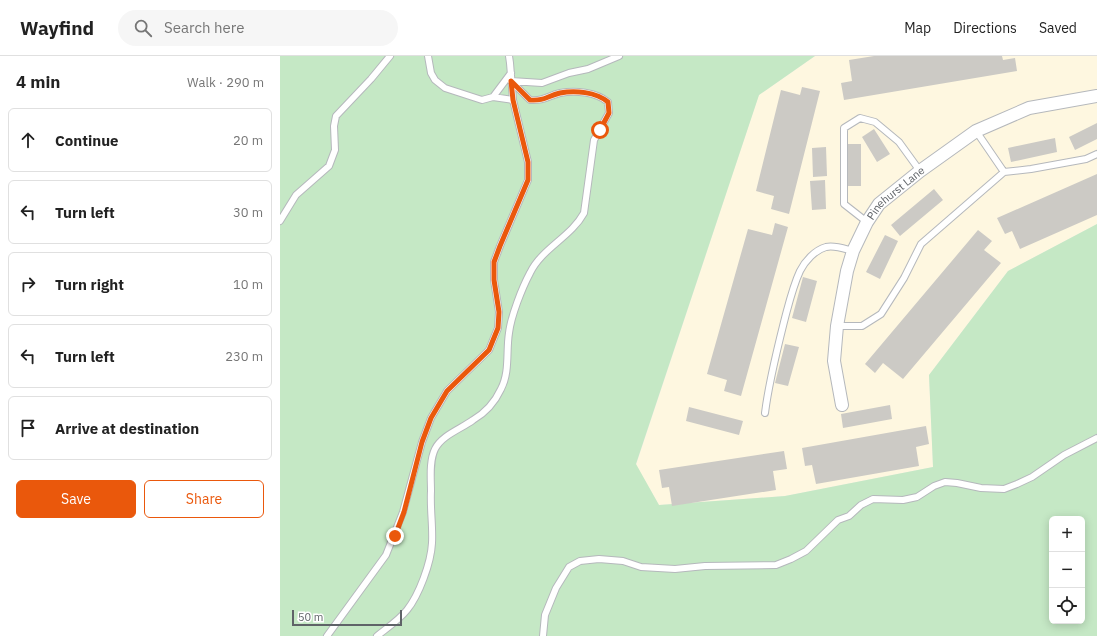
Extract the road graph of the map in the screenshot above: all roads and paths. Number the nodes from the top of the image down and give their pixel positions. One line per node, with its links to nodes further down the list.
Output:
1 (390, 56): 14 (lane)
2 (428, 56): 8 (lane)
3 (509, 56): 5 (lane)
4 (619, 56): 6 (lane)
5 (511, 73): 6 (lane); 8 (lane)
6 (511, 81): 9 (lane); 22 (lane)
7 (1097, 96): 10 (street, Pinehurst Lane)
8 (493, 97): 9 (lane)
9 (513, 100): 21 (lane)
10 (976, 131): 12 (street, Pinehurst Lane); 13 (lane)
11 (1097, 154): 13 (lane)
12 (920, 171): 15 (street, Pinehurst Lane); 15 (lane)
13 (1004, 172): 17 (lane)
14 (280, 222)
15 (867, 222): 16 (street, Pinehurst Lane)
16 (853, 251): 17 (street, Pinehurst Lane); 19 (lane)
17 (837, 326): 18 (street, Pinehurst Lane)
18 (842, 405)
19 (765, 414)
20 (1097, 438): 23 (lane)
21 (327, 636)
22 (377, 636)
23 (543, 636)

